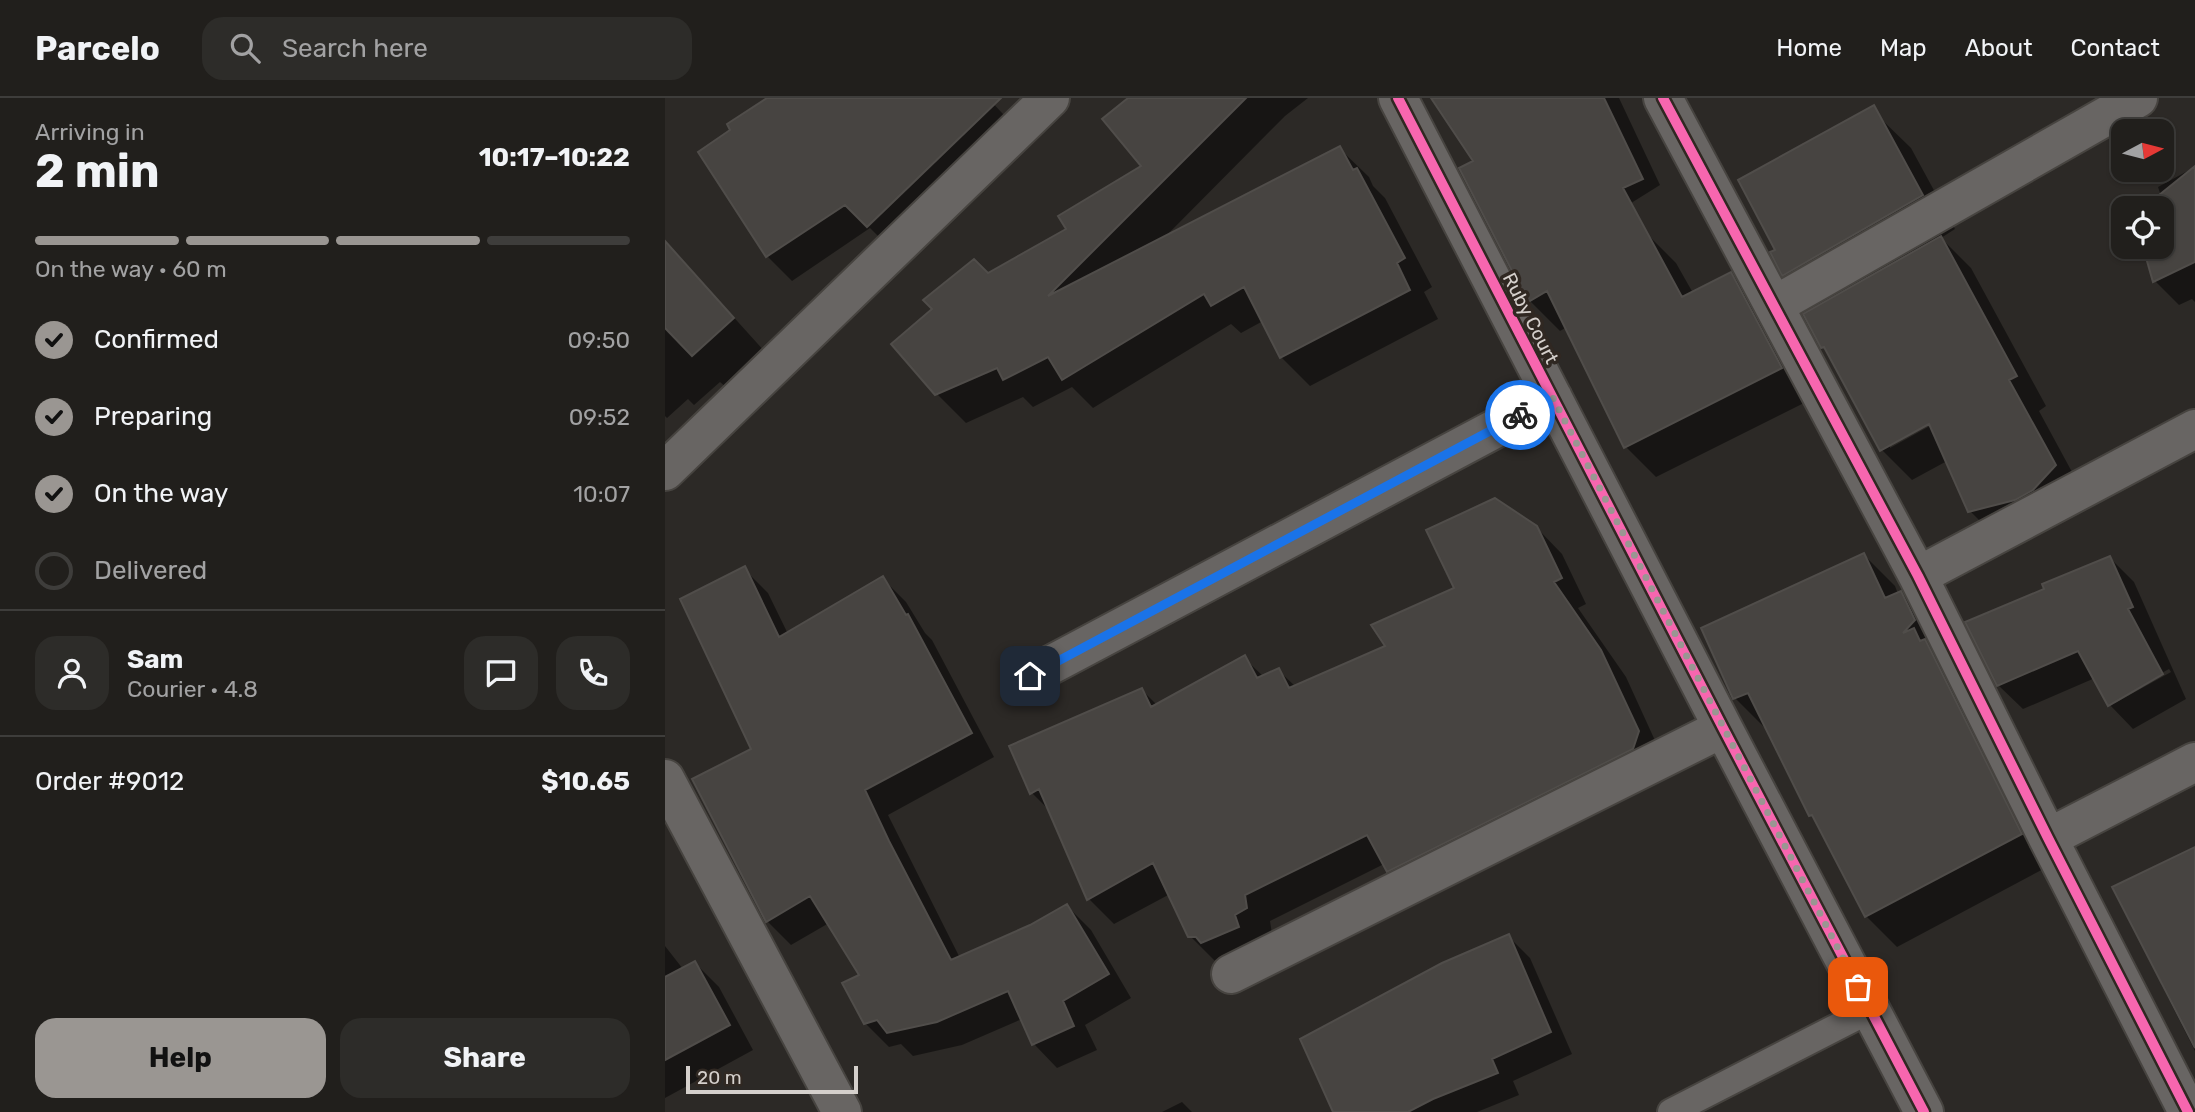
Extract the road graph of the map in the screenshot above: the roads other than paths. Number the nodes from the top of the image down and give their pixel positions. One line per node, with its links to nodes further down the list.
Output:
1 (1050, 98): 8 (street)
2 (1398, 98): 6 (street, Ruby Court)
3 (1663, 98): 5 (street)
4 (2138, 98): 5 (street)
5 (1775, 305): 9 (street)
6 (1553, 398): 10 (street); 11 (street, Ruby Court)
7 (2195, 429): 9 (street)
8 (666, 469)
9 (1919, 576): 14 (street)
10 (1030, 676)
11 (1723, 728): 15 (street); 16 (street, Ruby Court)
12 (2195, 762): 14 (street)
13 (665, 779): 17 (street)
14 (2048, 838): 20 (street)
15 (1231, 974)
16 (1870, 1010): 18 (lane); 19 (street, Ruby Court)
17 (842, 1112)
18 (1671, 1112)
19 (1924, 1112)
20 (2188, 1112)

